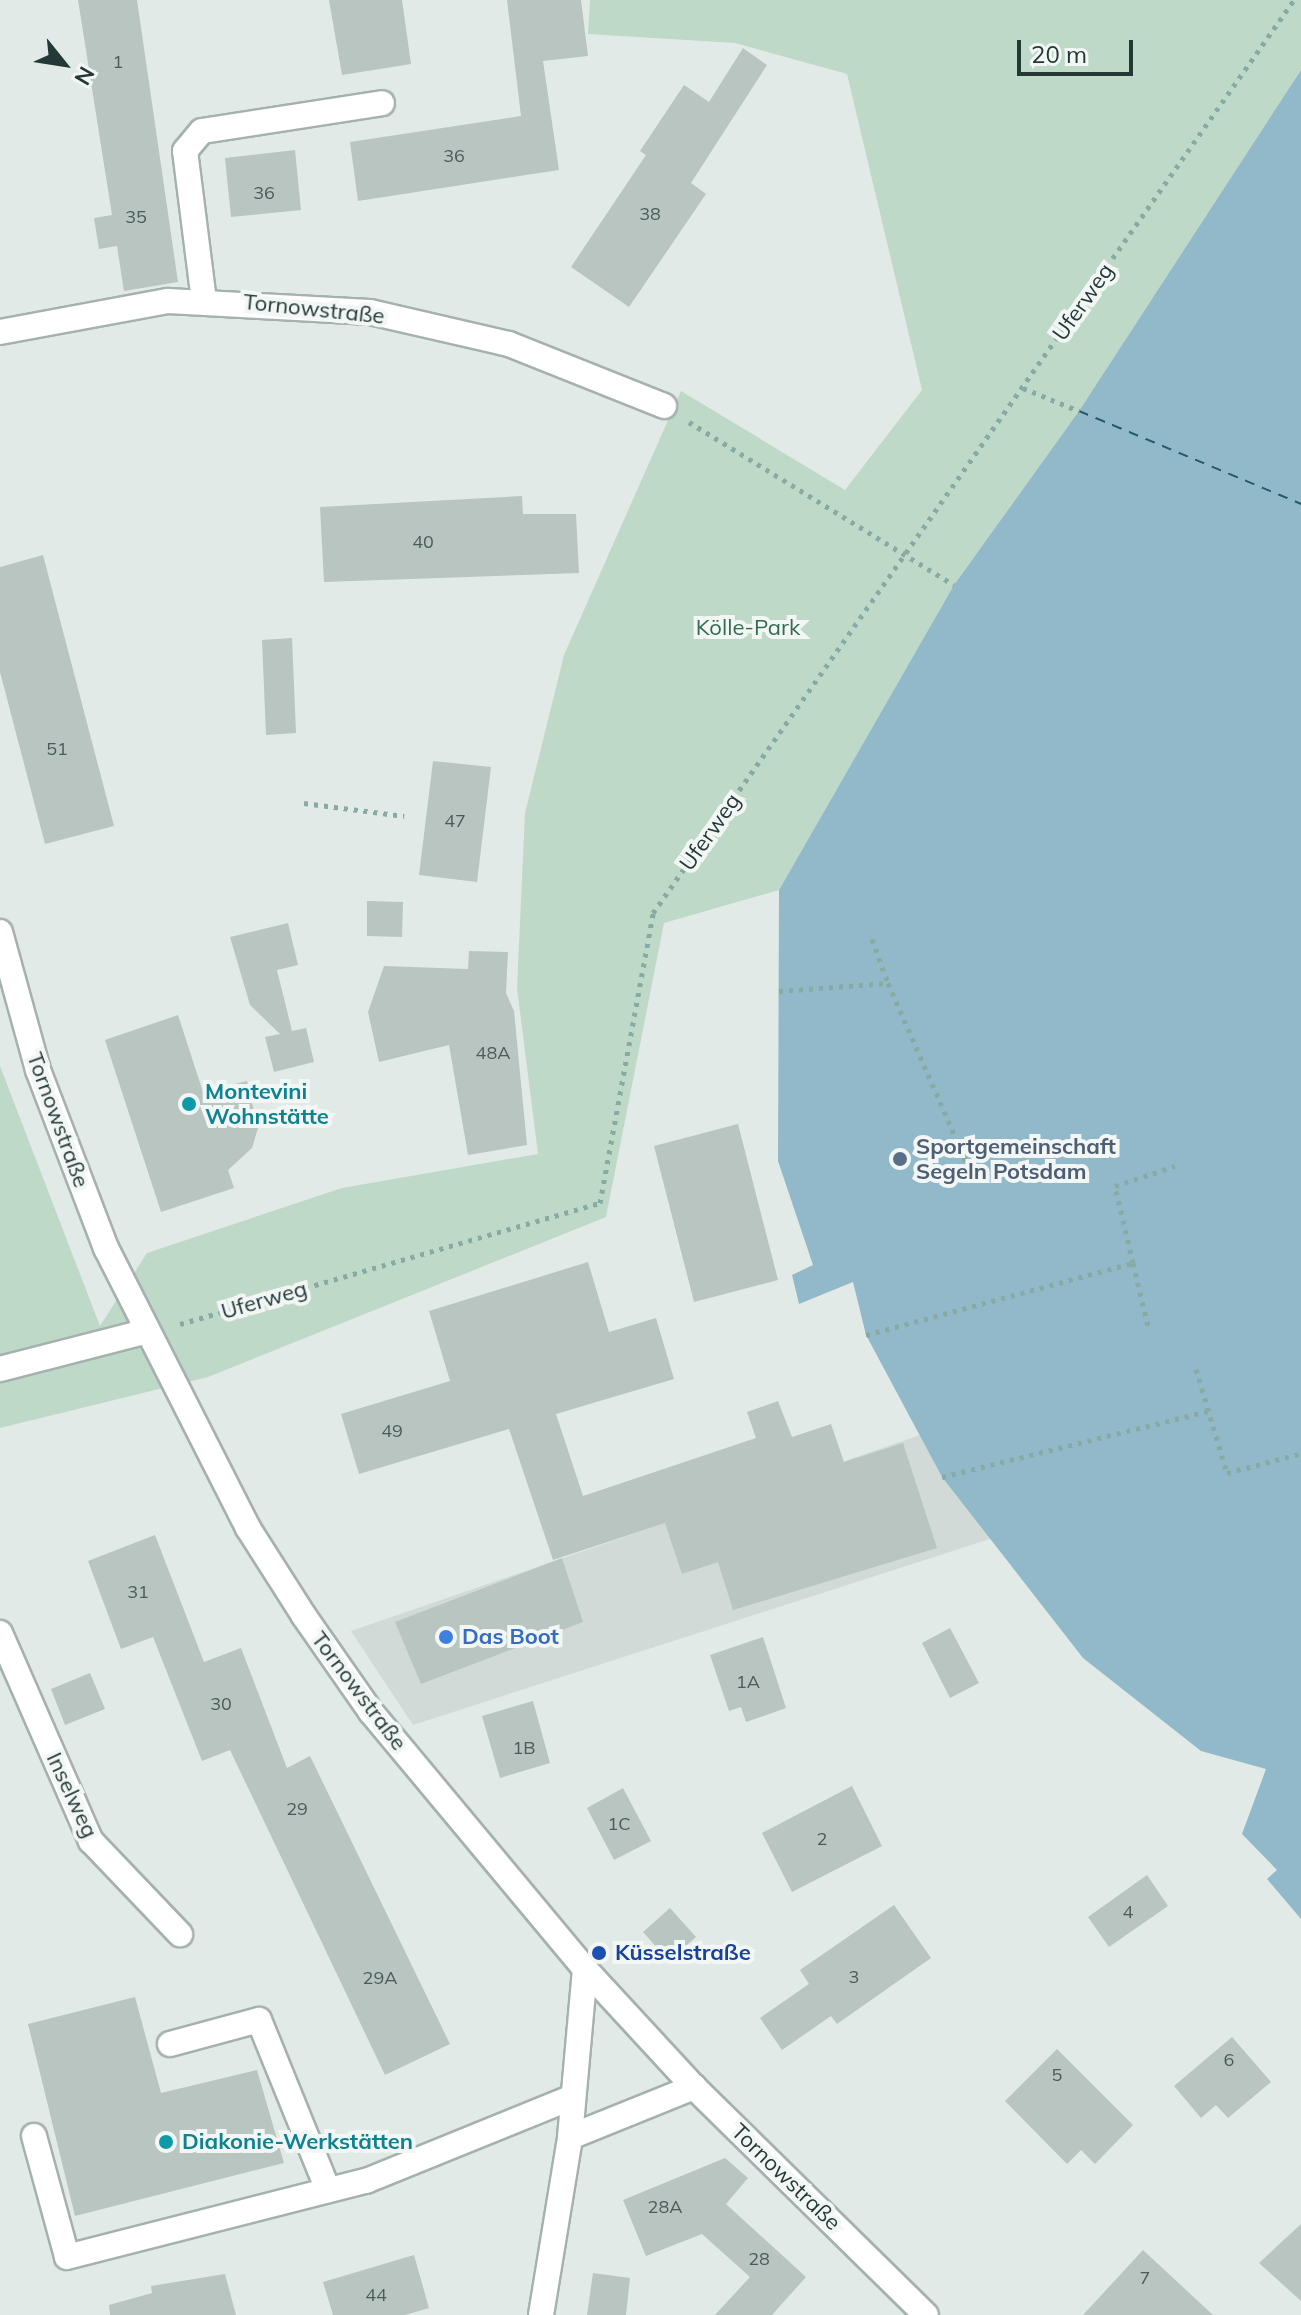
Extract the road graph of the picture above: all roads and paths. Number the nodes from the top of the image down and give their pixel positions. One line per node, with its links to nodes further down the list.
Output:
1 (1294, 0): 5 (path, Uferweg)
2 (382, 103): 3 (street)
3 (204, 301): 4 (street, Tornowstraße); 6 (street, Tornowstraße)
4 (0, 332)
5 (1023, 388): 7 (path); 8 (path, Uferweg)
6 (664, 406): 8 (path)
7 (1079, 411)
8 (904, 556): 9 (path); 21 (path, Uferweg)
9 (954, 585)
10 (304, 803): 11 (path)
11 (404, 816)
12 (0, 932): 14 (street, Tornowstraße)
13 (872, 939): 15 (path)
14 (6, 980): 21 (street, Tornowstraße)
15 (888, 983): 16 (path); 18 (path)
16 (779, 991)
17 (1175, 1166): 19 (path)
18 (974, 1180)
19 (1133, 1263): 20 (path); 22 (path)
20 (1148, 1326)
21 (144, 1332): 23 (street); 30 (street, Tornowstraße)
22 (866, 1335)
23 (0, 1369)
24 (1196, 1369): 25 (path)
25 (1209, 1411): 26 (path); 27 (path)
26 (1299, 1454)
27 (942, 1477)
28 (0, 1633): 29 (street, Inselweg)
29 (180, 1934)
30 (585, 1969): 32 (street, Tornowstraße); 33 (street)
31 (170, 2044): 36 (street)
32 (694, 2087): 35 (street); 38 (street, Tornowstraße)
33 (573, 2097): 35 (street); 36 (street)
34 (34, 2136): 36 (street)
35 (570, 2137): 37 (street)
36 (328, 2190)
37 (541, 2315)
38 (926, 2315)

